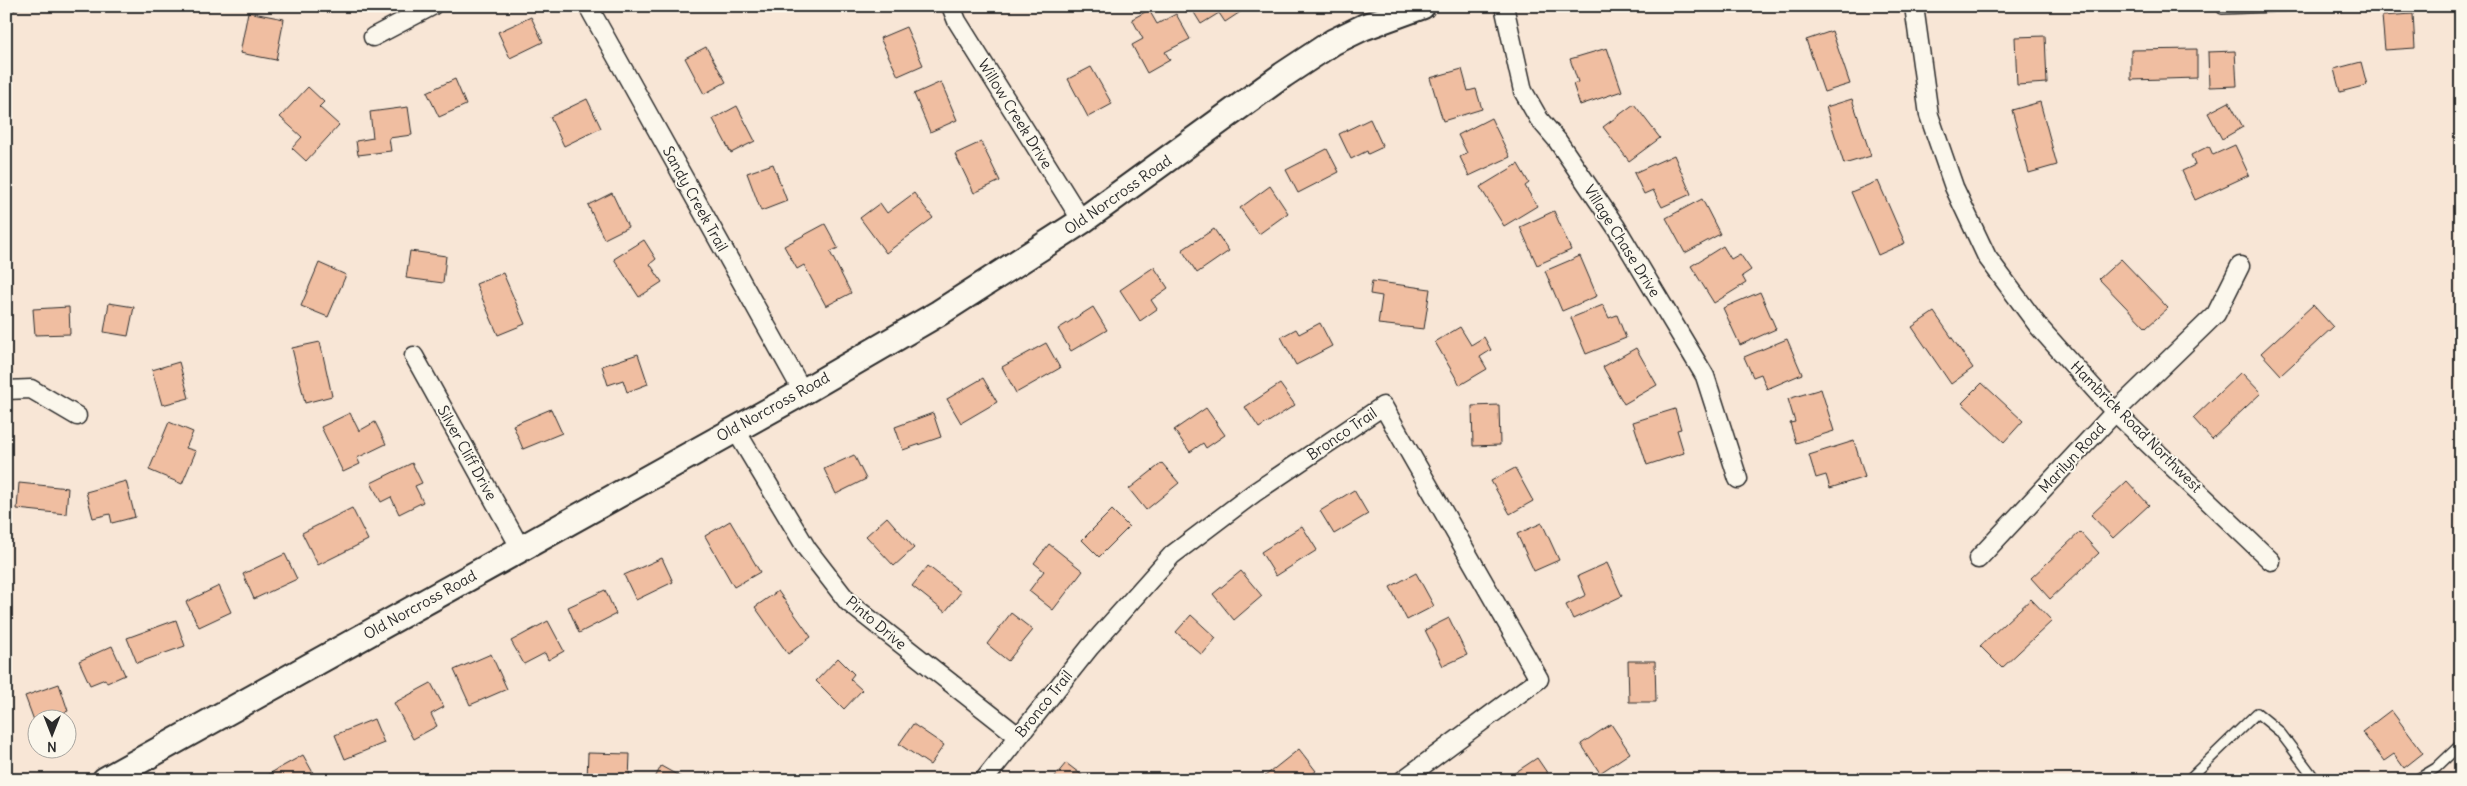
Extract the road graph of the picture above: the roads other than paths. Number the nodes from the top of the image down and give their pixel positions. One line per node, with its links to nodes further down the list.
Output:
1 (432, 6): 9 (street)
2 (588, 6): 14 (street, Sandy Creek Trail)
3 (951, 6): 10 (street, Willow Creek Drive)
4 (1422, 6): 10 (street, Old Norcross Road)
5 (1504, 6): 18 (street, Village Chase Drive)
6 (1914, 6): 15 (street, Hambrick Road Northwest)
7 (2220, 6): 8 (lane)
8 (2298, 6)
9 (373, 37)
10 (1082, 222): 14 (street, Old Norcross Road)
11 (2240, 266): 15 (street, Marilyn Road)
12 (414, 356): 19 (street, Silver Cliff Drive)
13 (6, 390): 16 (street)
14 (802, 392): 17 (street, Old Norcross Road)
15 (2115, 412): 20 (street, Marilyn Road); 21 (street, Hambrick Road Northwest)
16 (78, 416)
17 (735, 429): 19 (street, Old Norcross Road); 22 (street, Pinto Drive)
18 (1738, 479)
19 (521, 549): 24 (street, Old Norcross Road)
20 (1978, 559)
21 (2271, 561)
22 (1018, 736): 25 (street, Bronco Trail); 26 (street, Bronco Trail)
23 (2461, 744): 29 (lane)
24 (105, 780)
25 (984, 780)
26 (1403, 780)
27 (2188, 780): 28 (lane)
28 (2316, 780)
29 (2416, 780)

